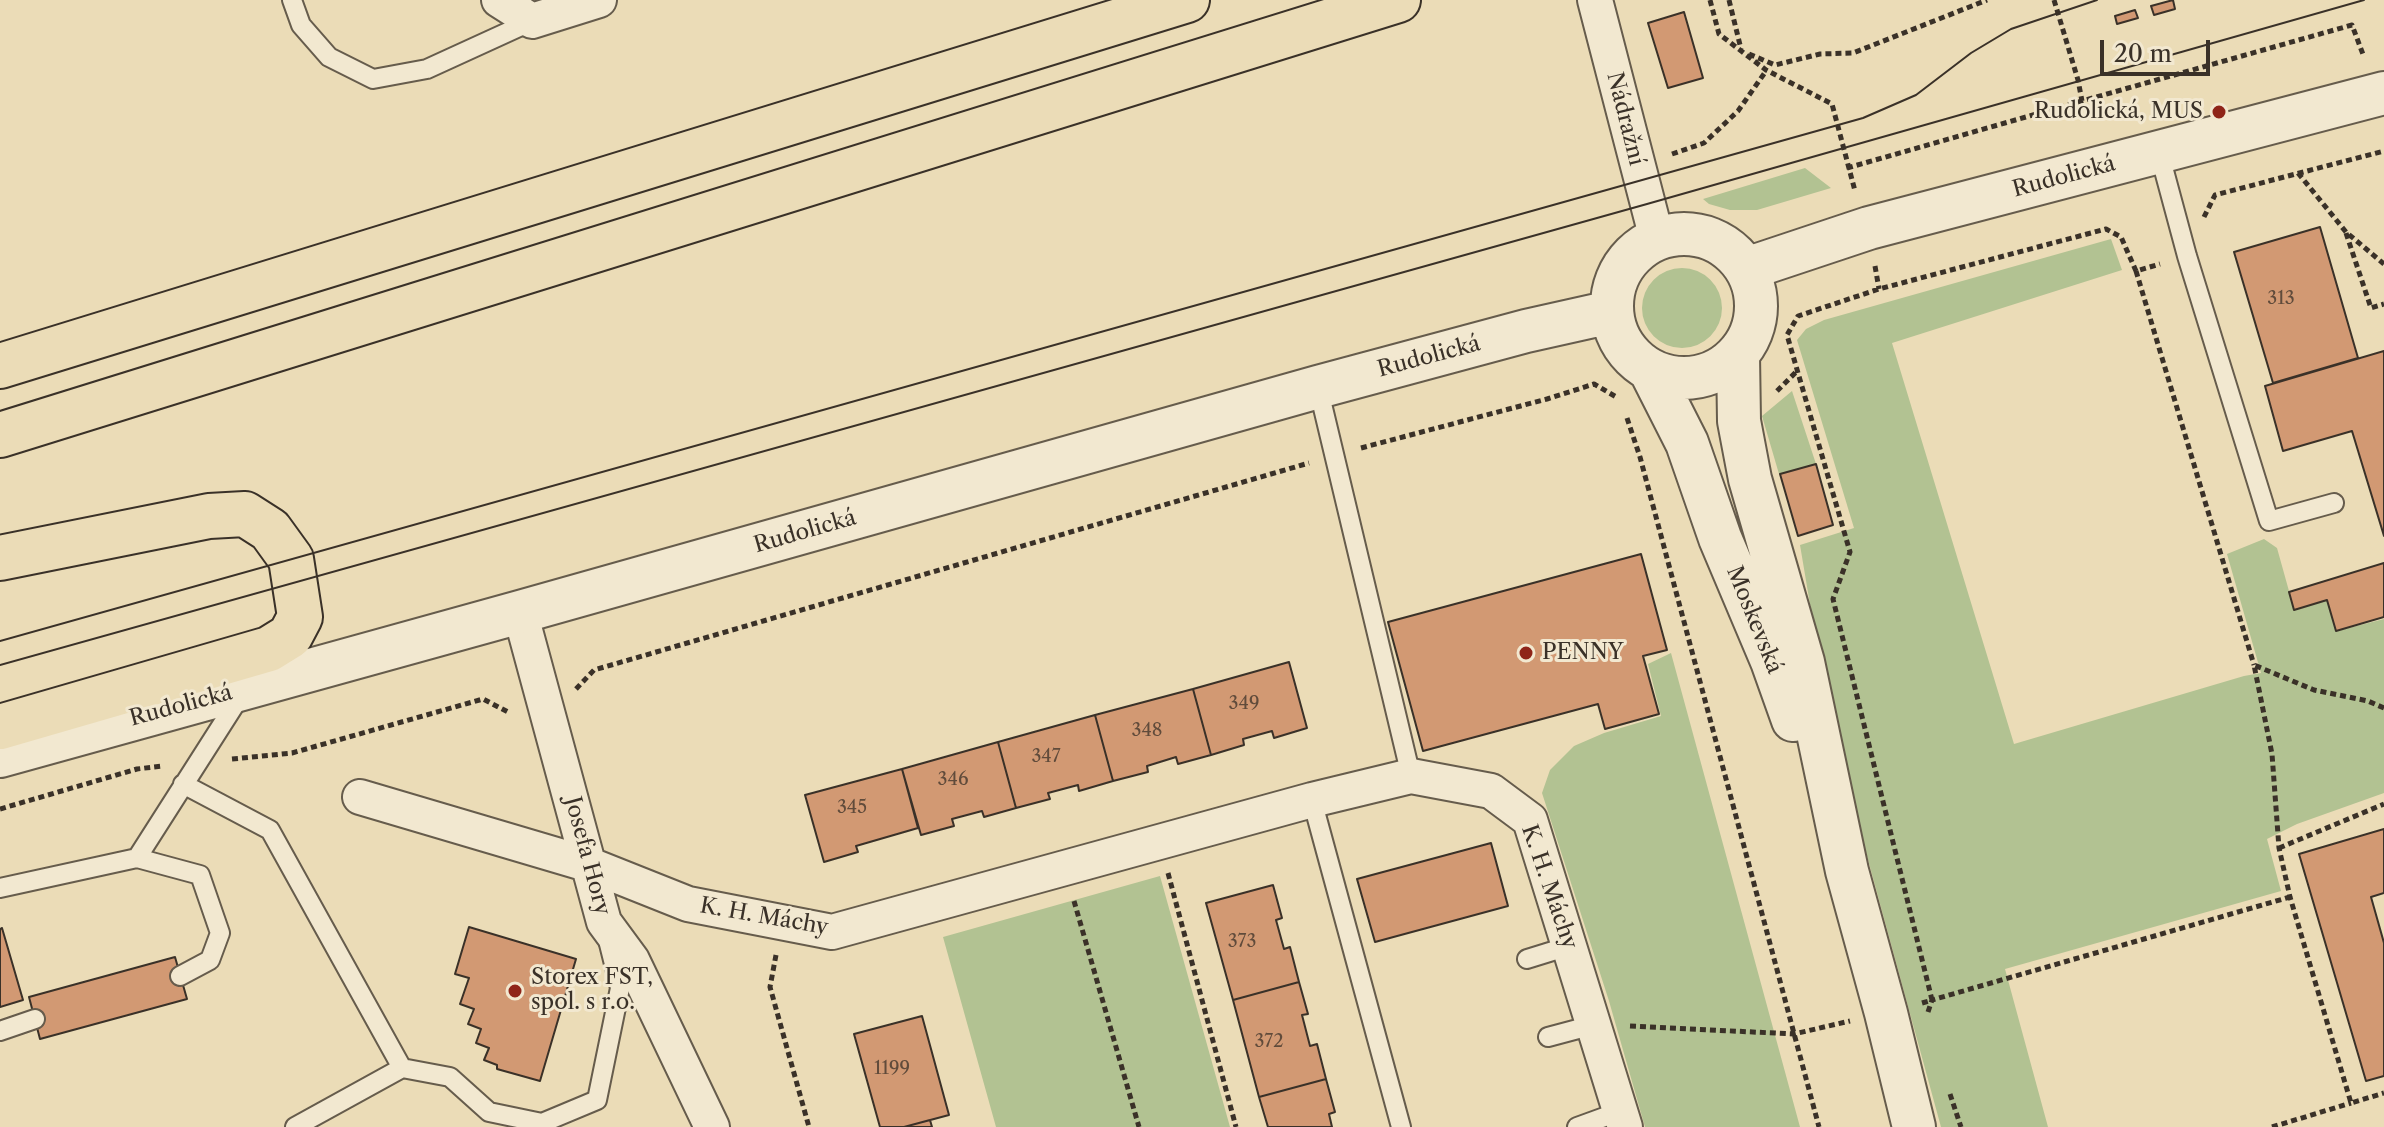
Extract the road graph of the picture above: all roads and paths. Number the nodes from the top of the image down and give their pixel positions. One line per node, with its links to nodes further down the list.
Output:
1 (292, 0): 11 (lane)
2 (499, 0): 11 (street)
3 (599, 0): 11 (street)
4 (1187, 0): 32 (highway)
5 (1398, 0): 38 (highway)
6 (1595, 0): 19 (street, Nádražní)
7 (1710, 0): 12 (path)
8 (1729, 0): 12 (path)
9 (1987, 0): 12 (path)
10 (2054, 0): 15 (path)
11 (532, 21)
12 (1741, 50): 13 (path)
13 (1766, 70): 16 (path); 19 (path)
14 (2381, 94): 15 (path); 18 (street, Rudolická)
15 (2082, 101): 20 (path)
16 (1839, 133)
17 (2384, 151): 21 (path)
18 (2159, 152): 27 (street, Rudolická); 40 (lane)
19 (1637, 167): 24 (street, Nádražní)
20 (1847, 168)
21 (2298, 173): 22 (path); 23 (path)
22 (2208, 231)
23 (2346, 232): 26 (path); 29 (path)
24 (1657, 239): 27 (street); 30 (street)
25 (2161, 264): 28 (path)
26 (2384, 264)
27 (1746, 269): 31 (street)
28 (2136, 271): 34 (path); 43 (path)
29 (2384, 304)
30 (1611, 312): 33 (street); 35 (street, Rudolická)
31 (1738, 355): 33 (street); 61 (street, Moskevská)
32 (0, 366)
33 (1651, 372): 61 (street, Moskevská)
34 (1796, 372)
35 (1318, 387): 39 (lane); 42 (street, Rudolická)
36 (1621, 400): 39 (path)
37 (1625, 414): 73 (path)
38 (0, 435)
39 (1335, 455): 46 (path); 50 (lane)
40 (2334, 503)
41 (0, 558): 47 (highway)
42 (520, 612): 44 (street, Rudolická); 46 (street, Josefa Hory)
43 (2254, 665): 45 (path); 57 (path)
44 (245, 689): 48 (street, Rudolická); 49 (lane)
45 (2384, 708)
46 (547, 714): 49 (path); 59 (street, Josefa Hory)
47 (0, 727)
48 (0, 756)
49 (196, 763): 51 (lane); 55 (path)
50 (1411, 776): 53 (street, K. H. Máchy); 66 (street, K. H. Máchy)
51 (183, 784): 58 (lane); 75 (lane)
52 (360, 797): 59 (street, K. H. Máchy)
53 (1312, 800): 56 (street, K. H. Máchy); 85 (lane)
54 (2384, 804): 57 (path)
55 (0, 809)
56 (1160, 843): 60 (street, K. H. Máchy); 84 (path)
57 (2279, 848): 63 (path)
58 (137, 858): 62 (lane); 68 (lane)
59 (590, 865): 64 (street, Josefa Hory); 65 (street, K. H. Máchy)
60 (1065, 869): 65 (street, K. H. Máchy); 83 (path)
61 (1847, 871): 88 (street, Moskevská)
62 (0, 888)
63 (2290, 897): 70 (path); 78 (path)
64 (604, 922): 75 (lane); 81 (street, Josefa Hory)
65 (781, 922): 82 (path)
66 (1569, 946): 67 (lane); 71 (street, K. H. Máchy)
67 (1527, 959)
68 (180, 976)
69 (35, 1019): 72 (lane)
70 (1925, 1022)
71 (1593, 1025): 73 (path); 74 (lane); 79 (street, K. H. Máchy)
72 (0, 1031)
73 (1794, 1034): 87 (path)
74 (1548, 1037)
75 (402, 1068): 80 (lane)
76 (1946, 1082): 89 (path)
77 (2384, 1093): 78 (path)
78 (2351, 1103): 90 (path)
79 (1623, 1119): 86 (lane)
80 (295, 1127)
81 (712, 1127)
82 (809, 1127)
83 (1139, 1127)
84 (1236, 1127)
85 (1401, 1127)
86 (1577, 1127)
87 (1819, 1127)
88 (1914, 1127)
89 (1961, 1127)
90 (2272, 1127)

